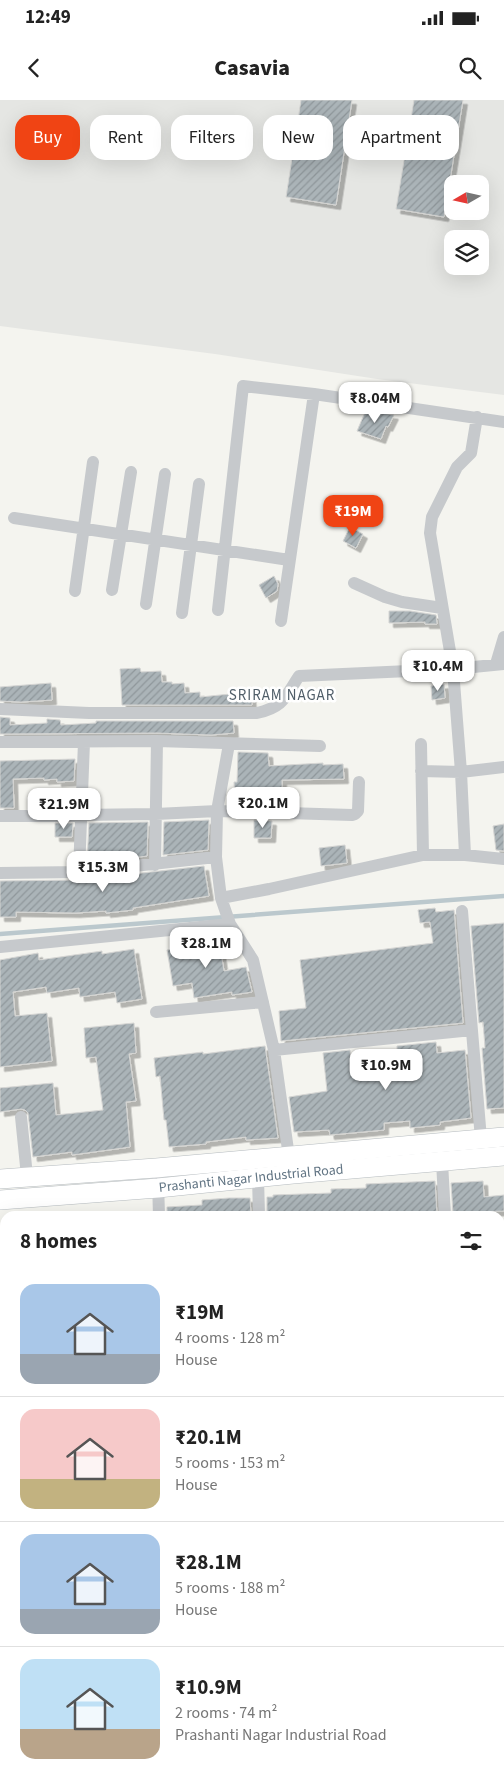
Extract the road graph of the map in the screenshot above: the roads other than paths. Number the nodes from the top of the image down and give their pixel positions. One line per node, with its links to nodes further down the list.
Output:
1 (314, 394): 2 (street); 13 (street); 14 (street)
2 (477, 418): 3 (street); 19 (street)
3 (504, 422)
4 (93, 462): 9 (street)
5 (131, 472): 10 (street)
6 (165, 474): 11 (street)
7 (199, 484): 12 (street)
8 (14, 518): 9 (street)
9 (83, 528): 10 (street); 17 (street)
10 (122, 534): 11 (street); 16 (street)
11 (155, 540): 12 (street); 18 (street)
12 (191, 545): 13 (street); 21 (street)
13 (225, 550): 14 (street); 20 (street)
14 (289, 560): 22 (street)
15 (354, 583): 19 (street)
16 (112, 590)
17 (74, 591)
18 (146, 604)
19 (442, 608): 25 (street)
20 (218, 610)
21 (182, 613)
22 (281, 621)
23 (504, 637): 24 (street)
24 (500, 664): 25 (street)
25 (452, 669): 26 (street); 35 (street)
26 (0, 709)
27 (157, 741): 29 (street); 30 (street); 38 (street)
28 (0, 742): 29 (street)
29 (84, 742): 39 (street)
30 (229, 744): 32 (street); 37 (street)
31 (421, 744): 34 (street)
32 (320, 746)
33 (504, 767): 35 (street)
34 (421, 771): 35 (street); 41 (street)
35 (462, 772): 42 (street)
36 (359, 782): 37 (street)
37 (217, 811): 38 (street); 43 (street)
38 (156, 814): 39 (street); 45 (street)
39 (81, 815): 40 (street); 46 (street)
40 (0, 816)
41 (423, 855): 42 (street); 48 (street)
42 (465, 855): 44 (street)
43 (216, 857): 45 (street); 48 (street)
44 (504, 859)
45 (155, 865): 46 (street)
46 (79, 872): 47 (street)
47 (0, 873)
48 (221, 898): 50 (street)
49 (462, 911): 54 (street)
50 (229, 923): 51 (street); 52 (street)
51 (0, 947)
52 (263, 1002): 53 (street); 55 (street)
53 (156, 1012)
54 (472, 1030): 55 (street); 58 (street)
55 (274, 1050): 60 (street)
56 (21, 1117): 63 (street)
57 (504, 1137): 58 (street, Prashanti Nagar Industrial Road)
58 (481, 1139): 60 (street, Prashanti Nagar Industrial Road)
59 (504, 1156): 61 (street, Prashanti Nagar Industrial Road)
60 (289, 1157): 62 (street, Prashanti Nagar Industrial Road)
61 (442, 1162): 64 (street, Prashanti Nagar Industrial Road); 70 (street)
62 (156, 1168): 63 (street, Prashanti Nagar Industrial Road); 66 (street)
63 (28, 1176): 65 (street, Prashanti Nagar Industrial Road)
64 (258, 1177): 66 (street, Prashanti Nagar Industrial Road); 69 (street)
65 (0, 1178)
66 (158, 1188): 67 (street, Prashanti Nagar Industrial Road); 68 (street)
67 (0, 1200)
68 (159, 1211)
69 (259, 1211)
70 (445, 1211)

